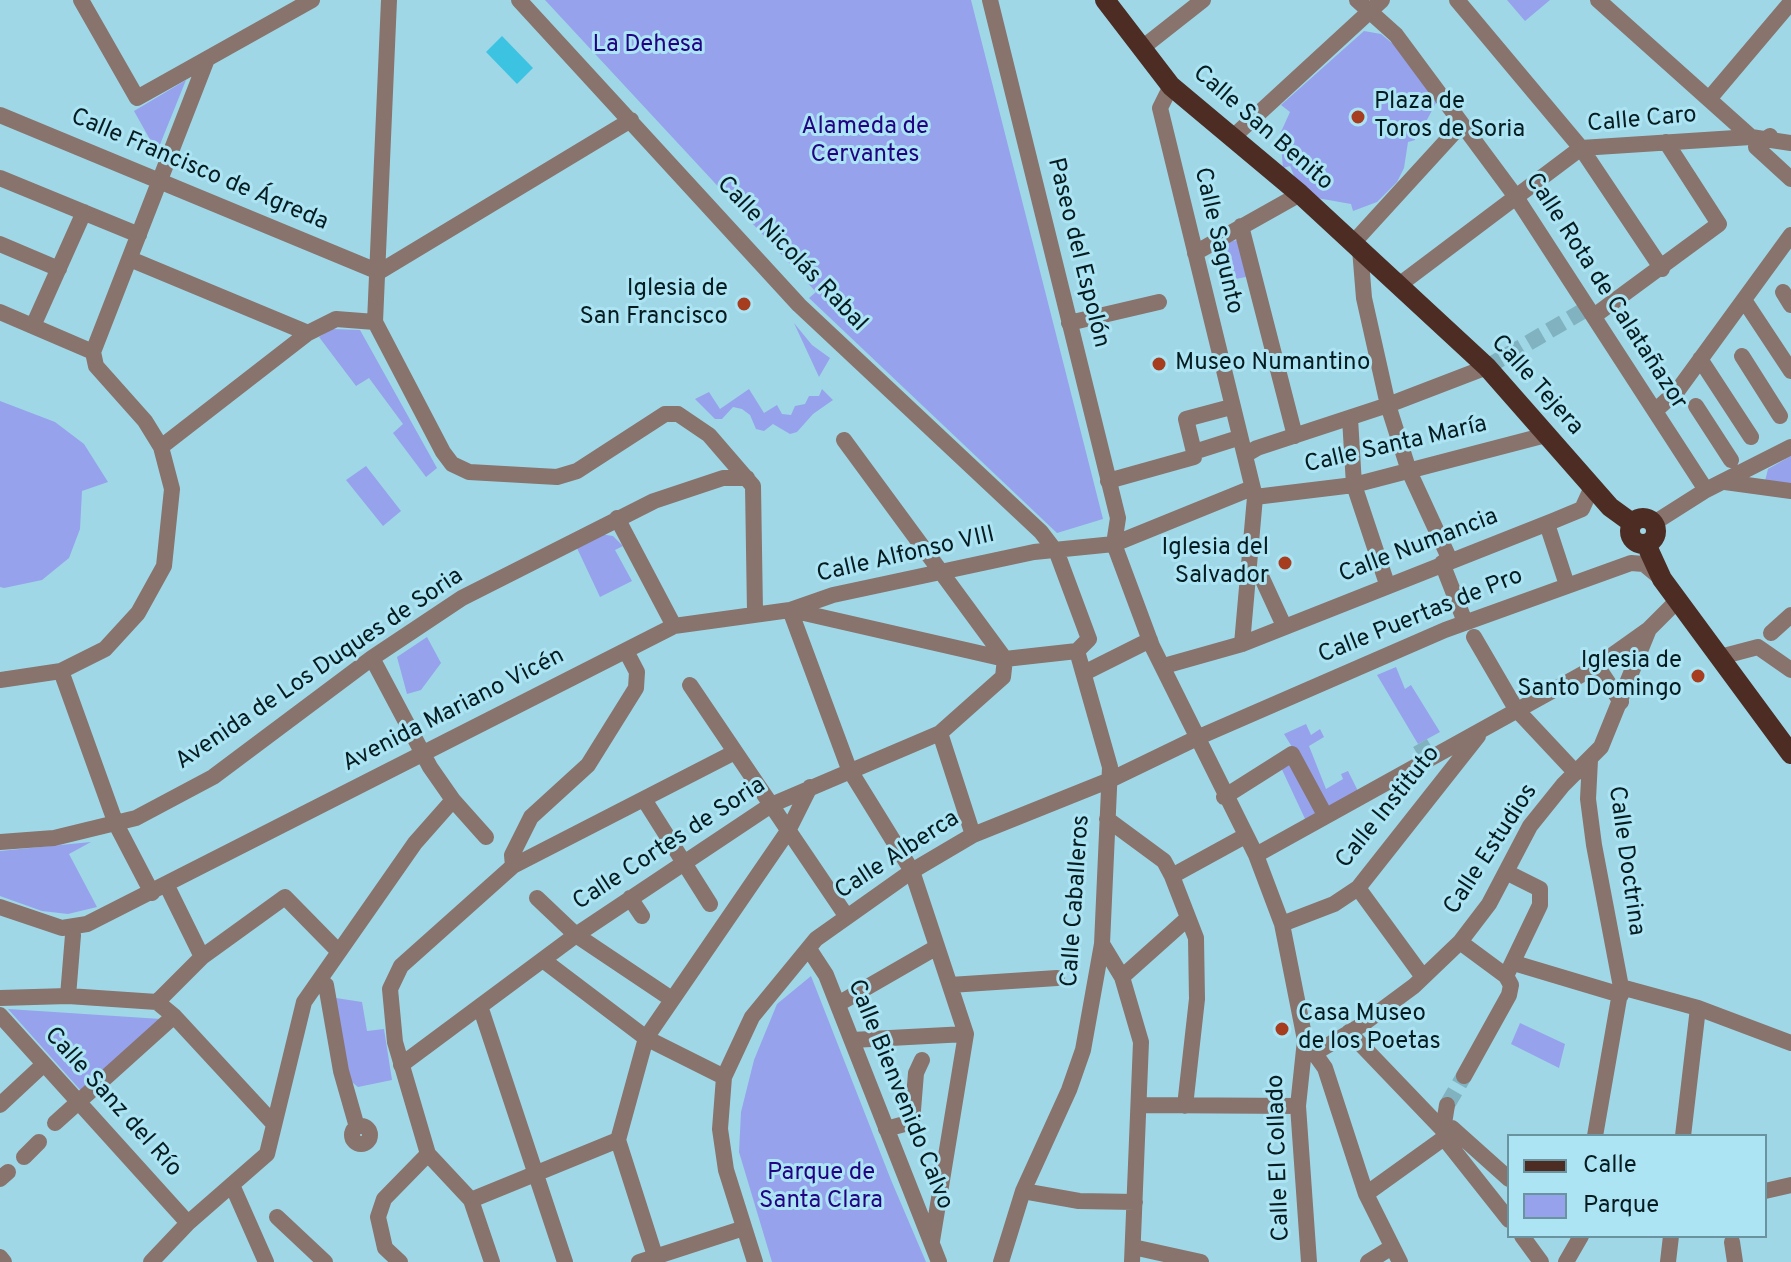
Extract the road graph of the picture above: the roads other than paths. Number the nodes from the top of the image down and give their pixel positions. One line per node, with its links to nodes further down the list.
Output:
1 (81, 0): 13 (street)
2 (312, 0): 13 (street)
3 (389, 0): 40 (street)
4 (519, 0): 17 (street, Calle Nicolás Rabal)
5 (990, 0): 48 (street, Paseo del Espolón)
6 (1105, 0): 12 (main road, Calle San Benito)
7 (1203, 0): 12 (street)
8 (1457, 0): 24 (street)
9 (1604, 2): 15 (street)
10 (1791, 2): 15 (street)
11 (1371, 3): 18 (street, Calle Rota de Calatañazor); 20 (street)
12 (1142, 48): 14 (main road, Calle San Benito)
13 (207, 59): 26 (street)
14 (1171, 86): 20 (main road, Calle San Benito); 36 (street, Calle Sagunto)
15 (1709, 99): 21 (street)
16 (0, 115): 26 (street, Calle Francisco de Ágreda)
17 (631, 120): 40 (street); 86 (street, Calle Nicolás Rabal)
18 (1460, 126): 29 (street, Calle Rota de Calatañazor); 35 (street)
19 (1791, 135): 21 (street)
20 (1233, 137): 28 (main road, Calle San Benito)
21 (1759, 138): 22 (street, Calle Caro); 23 (street, Calle Caro); 27 (street)
22 (1666, 142): 24 (street, Calle Caro); 39 (street)
23 (1791, 143)
24 (1581, 148): 29 (street, Calle Caro); 39 (street)
25 (0, 178): 30 (street)
26 (161, 179): 32 (street); 40 (street, Calle Francisco de Ágreda)
27 (1791, 179)
28 (1300, 194): 31 (street); 35 (main road, Calle San Benito)
29 (1516, 197): 41 (street, Calle Caro); 46 (street, Calle Rota de Calatañazor)
30 (84, 212): 32 (street); 38 (street)
31 (1241, 226): 36 (street); 63 (street)
32 (139, 235): 37 (street)
33 (1790, 238): 43 (street)
34 (0, 244): 38 (street)
35 (1356, 246): 41 (main road, Calle San Benito); 42 (street)
36 (1195, 253): 58 (street, Calle Sagunto)
37 (130, 259): 50 (street); 51 (street)
38 (59, 269): 49 (street)
39 (1662, 269): 46 (street)
40 (379, 272): 47 (street)
41 (1394, 281): 42 (street, Calle Caro); 54 (main road, Calle Tejera)
42 (1364, 298): 56 (street)
43 (1744, 300): 53 (street); 55 (street)
44 (1159, 302): 48 (street)
45 (0, 312): 49 (street)
46 (1594, 316): 59 (street, Calle Rota de Calatañazor)
47 (375, 322): 50 (street); 73 (street)
48 (1069, 323): 74 (street, Paseo del Espolón)
49 (33, 326): 51 (street)
50 (308, 333): 67 (street)
51 (93, 352): 67 (street)
52 (1742, 356): 60 (street)
53 (1700, 359): 59 (street); 64 (street)
54 (1487, 367): 56 (street); 62 (main road, Calle Tejera)
55 (1791, 371)
56 (1388, 405): 61 (street); 72 (street)
57 (1696, 406): 71 (street)
58 (1231, 407): 65 (street, Calle Sagunto); 69 (street)
59 (1655, 411): 78 (street, Calle Rota de Calatañazor)
60 (1780, 416)
61 (1350, 418): 63 (street); 76 (street)
62 (1546, 435): 72 (street, Calle Santa María); 77 (main road, Calle Tejera)
63 (1295, 436): 70 (street)
64 (1751, 437)
65 (1238, 438): 69 (street); 70 (street, Calle Sagunto)
66 (844, 440): 92 (street)
67 (161, 447): 116 (street)
68 (1791, 447): 75 (street)
69 (1194, 452): 74 (street)
70 (1245, 455): 80 (street, Calle Sagunto)
71 (1731, 460)
72 (1409, 471): 76 (street, Calle Santa María); 91 (street)
73 (747, 478): 81 (street, Avenida de Los Duques de Soria); 99 (street)
74 (1108, 481): 87 (street, Paseo del Espolón)
75 (1725, 482): 78 (street); 79 (street)
76 (1354, 485): 80 (street, Calle Santa María); 95 (street)
77 (1592, 487): 83 (main road, Calle Tejera); 85 (street, Calle Numancia)
78 (1706, 490): 84 (street)
79 (1791, 491)
80 (1253, 492): 82 (street, Calle Santa María); 106 (street, Calle Sagunto)
81 (617, 518): 101 (street); 111 (street, Avenida de Los Duques de Soria)
82 (1173, 520): 87 (street, Calle Alfonso VIII)
83 (1632, 523): 84 (main road); 88 (main road)
84 (1654, 523): 88 (main road)
85 (1543, 525): 91 (street, Calle Numancia); 96 (street)
86 (1041, 532): 89 (street); 90 (street, Calle Nicolás Rabal)
87 (1120, 541): 90 (street, Calle Alfonso VIII); 107 (street, Calle El Collado)
88 (1646, 544): 94 (main road)
89 (1034, 552): 90 (street, Calle Alfonso VIII); 92 (street, Calle Alfonso VIII)
90 (1057, 553): 109 (street, Calle Nicolás Rabal)
91 (1446, 561): 95 (street, Calle Numancia); 104 (street)
92 (942, 572): 98 (street, Calle Alfonso VIII); 112 (street)
93 (1261, 576): 102 (street)
94 (1662, 579): 96 (street, Calle Puertas de Pro); 97 (main road)
95 (1387, 584): 102 (street, Calle Numancia)
96 (1567, 585): 104 (street, Calle Puertas de Pro)
97 (1677, 601): 103 (street); 110 (main road)
98 (790, 610): 99 (street, Avenida Mariano Vicén); 112 (street); 129 (street)
99 (755, 612): 101 (street, Avenida Mariano Vicén)
100 (1791, 615): 105 (street)
101 (674, 626): 108 (street, Avenida Mariano Vicén)
102 (1284, 626): 106 (street, Calle Numancia)
103 (1649, 629): 114 (street); 120 (street, Calle Doctrina)
104 (1469, 630): 121 (street); 124 (street, Calle Puertas de Pro)
105 (1771, 633)
106 (1247, 642): 113 (street, Calle Numancia)
107 (1151, 643): 113 (street, Calle El Collado); 117 (street)
108 (626, 651): 126 (street, Avenida Mariano Vicén); 147 (street)
109 (1077, 651): 112 (street); 117 (street, Calle Caballeros)
110 (1720, 657): 115 (street); 127 (main road)
111 (372, 658): 126 (street); 139 (street, Avenida de Los Duques de Soria)
112 (1005, 659): 123 (street, Calle Cortes de Soria)
113 (1164, 666): 124 (street, Calle El Collado)
114 (1597, 666): 120 (street); 121 (street)
115 (1791, 670)
116 (61, 671): 118 (street); 139 (street)
117 (1084, 673): 131 (street, Calle Caballeros)
118 (0, 680)
119 (690, 685): 125 (street)
120 (1621, 702): 128 (street, Calle Doctrina)
121 (1516, 709): 122 (street); 130 (street)
122 (1482, 731): 137 (street); 151 (street, Calle Instituto)
123 (940, 733): 129 (street, Calle Cortes de Soria); 141 (street)
124 (1199, 737): 131 (street, Calle Puertas de Pro); 133 (street, Calle El Collado)
125 (735, 752): 135 (street); 136 (street)
126 (424, 753): 134 (street); 152 (street, Avenida Mariano Vicén)
127 (1791, 754)
128 (1590, 760): 130 (street, Calle Estudios); 177 (street, Calle Doctrina)
129 (849, 769): 132 (street, Calle Cortes de Soria); 149 (street)
130 (1576, 773): 150 (street, Calle Estudios)
131 (1110, 774): 138 (street, Calle Caballeros); 141 (street, Calle Alberca)
132 (810, 787): 136 (street, Calle Cortes de Soria); 140 (street)
133 (1224, 797): 137 (street); 142 (street, Calle El Collado)
134 (453, 800): 143 (street); 167 (street)
135 (645, 801): 146 (street); 147 (street)
136 (771, 805): 140 (street); 146 (street, Calle Cortes de Soria)
137 (1325, 815): 145 (street)
138 (1107, 819): 148 (street); 165 (street, Calle Caballeros)
139 (116, 824): 144 (street, Avenida de Los Duques de Soria); 152 (street)
140 (788, 831): 159 (street); 180 (street)
141 (973, 835): 149 (street, Calle Alberca)
142 (1245, 836): 145 (street, Calle El Collado); 148 (street)
143 (486, 837)
144 (0, 842)
145 (1256, 855): 161 (street, Calle El Collado)
146 (684, 863): 154 (street, Calle Cortes de Soria); 155 (street)
147 (513, 866): 195 (street)
148 (1168, 868): 160 (street)
149 (912, 871): 159 (street, Calle Alberca); 166 (street)
150 (1508, 873): 164 (street, Calle Estudios); 171 (street)
151 (1358, 888): 161 (street, Calle Instituto); 173 (street)
152 (159, 890): 156 (street, Avenida Mariano Vicén); 162 (street, Avenida Mariano Vicén); 169 (street)
153 (537, 898): 163 (street)
154 (630, 898): 158 (street); 163 (street, Calle Cortes de Soria)
155 (710, 904)
156 (0, 907)
157 (0, 913): 162 (street)
158 (642, 916)
159 (847, 917): 168 (street, Calle Alberca)
160 (1188, 918): 172 (street); 203 (street)
161 (1282, 924): 192 (street, Calle El Collado)
162 (73, 935): 178 (street)
163 (576, 935): 170 (street, Calle Cortes de Soria); 180 (street)
164 (1460, 942): 171 (street); 173 (street, Calle Estudios)
165 (1102, 944): 172 (street); 223 (street, Calle Caballeros)
166 (937, 947): 176 (street); 182 (street)
167 (346, 949): 169 (street); 175 (street); 196 (street)
168 (809, 949): 182 (street, Calle Bienvenido Calvo); 198 (street, Calle Alberca)
169 (202, 957): 181 (street)
170 (543, 960): 184 (street, Calle Cortes de Soria); 189 (street)
171 (1510, 970): 177 (street); 197 (street)
172 (1122, 977): 201 (street)
173 (1423, 977): 187 (street, Calle Estudios)
174 (1057, 978): 176 (street)
175 (326, 985): 196 (street); 207 (street)
176 (950, 985): 188 (street)
177 (1621, 991): 183 (street); 210 (street, Calle Doctrina); 211 (street, Calle Doctrina)
178 (60, 996): 179 (street); 181 (street)
179 (0, 998)
180 (670, 998): 189 (street)
181 (157, 1002): 186 (street)
182 (838, 1004): 190 (street, Calle Bienvenido Calvo)
183 (1698, 1008): 191 (street); 212 (street)
184 (481, 1009): 195 (street, Calle Cortes de Soria); 217 (street)
185 (0, 1015): 194 (street, Calle Sanz del Río)
186 (174, 1016): 199 (street); 206 (street)
187 (1354, 1029): 192 (street, Calle Estudios); 209 (street)
188 (966, 1034): 190 (street); 221 (street)
189 (646, 1038): 198 (street); 213 (street)
190 (852, 1040): 208 (street, Calle Bienvenido Calvo)
191 (1791, 1043)
192 (1310, 1047): 204 (street, Calle El Collado); 225 (street)
193 (922, 1060): 208 (street)
194 (44, 1064): 199 (street, Calle Sanz del Río); 200 (street)
195 (401, 1065): 215 (street)
196 (288, 1066): 206 (street)
197 (1464, 1076)
198 (724, 1077): 231 (street)
199 (78, 1103): 205 (street); 230 (street, Calle Sanz del Río)
200 (0, 1105)
201 (1141, 1105): 203 (street); 227 (street)
202 (1447, 1105): 209 (street)
203 (1185, 1106): 204 (street)
204 (1298, 1106): 255 (street, Calle El Collado)
205 (55, 1123)
206 (273, 1123): 219 (street)
207 (357, 1127)
208 (886, 1129): 222 (street, Calle Bienvenido Calvo)
209 (1443, 1134): 218 (street); 225 (street); 229 (street)
210 (1595, 1134)
211 (1606, 1134)
212 (1683, 1134)
213 (618, 1140): 217 (street); 241 (street)
214 (39, 1142): 216 (street)
215 (428, 1154): 226 (street); 247 (street)
216 (24, 1157)
217 (536, 1174): 226 (street); 249 (street)
218 (1507, 1177)
219 (232, 1185): 230 (street); 245 (street)
220 (1790, 1185): 224 (street)
221 (938, 1188): 222 (street); 235 (street)
222 (911, 1189): 235 (street, Calle Bienvenido Calvo)
223 (1023, 1191): 227 (street); 253 (street, Calle Caballeros)
224 (1767, 1191)
225 (1366, 1194): 238 (street)
226 (471, 1200): 248 (street)
227 (1135, 1202): 237 (street)
228 (277, 1217): 246 (street)
229 (1507, 1217)
230 (188, 1223): 244 (street)
231 (744, 1228): 241 (street); 251 (street)
232 (1524, 1238): 239 (street)
233 (1580, 1238): 257 (street)
234 (1671, 1238): 258 (street)
235 (932, 1241): 252 (street, Calle Bienvenido Calvo)
236 (1732, 1242): 259 (street)
237 (1133, 1254): 242 (street)
238 (1396, 1255): 256 (street)
239 (1537, 1256)
240 (0, 1257): 243 (street)
241 (656, 1259): 250 (street)
242 (1176, 1260): 254 (street)
243 (4, 1262)
244 (151, 1262)
245 (266, 1262)
246 (325, 1262)
247 (400, 1262)
248 (492, 1262)
249 (565, 1262)
250 (639, 1262)
251 (755, 1262)
252 (939, 1262)
253 (1001, 1262)
254 (1201, 1262)
255 (1309, 1262)
256 (1368, 1262)
257 (1566, 1262)
258 (1668, 1262)
259 (1735, 1262)

